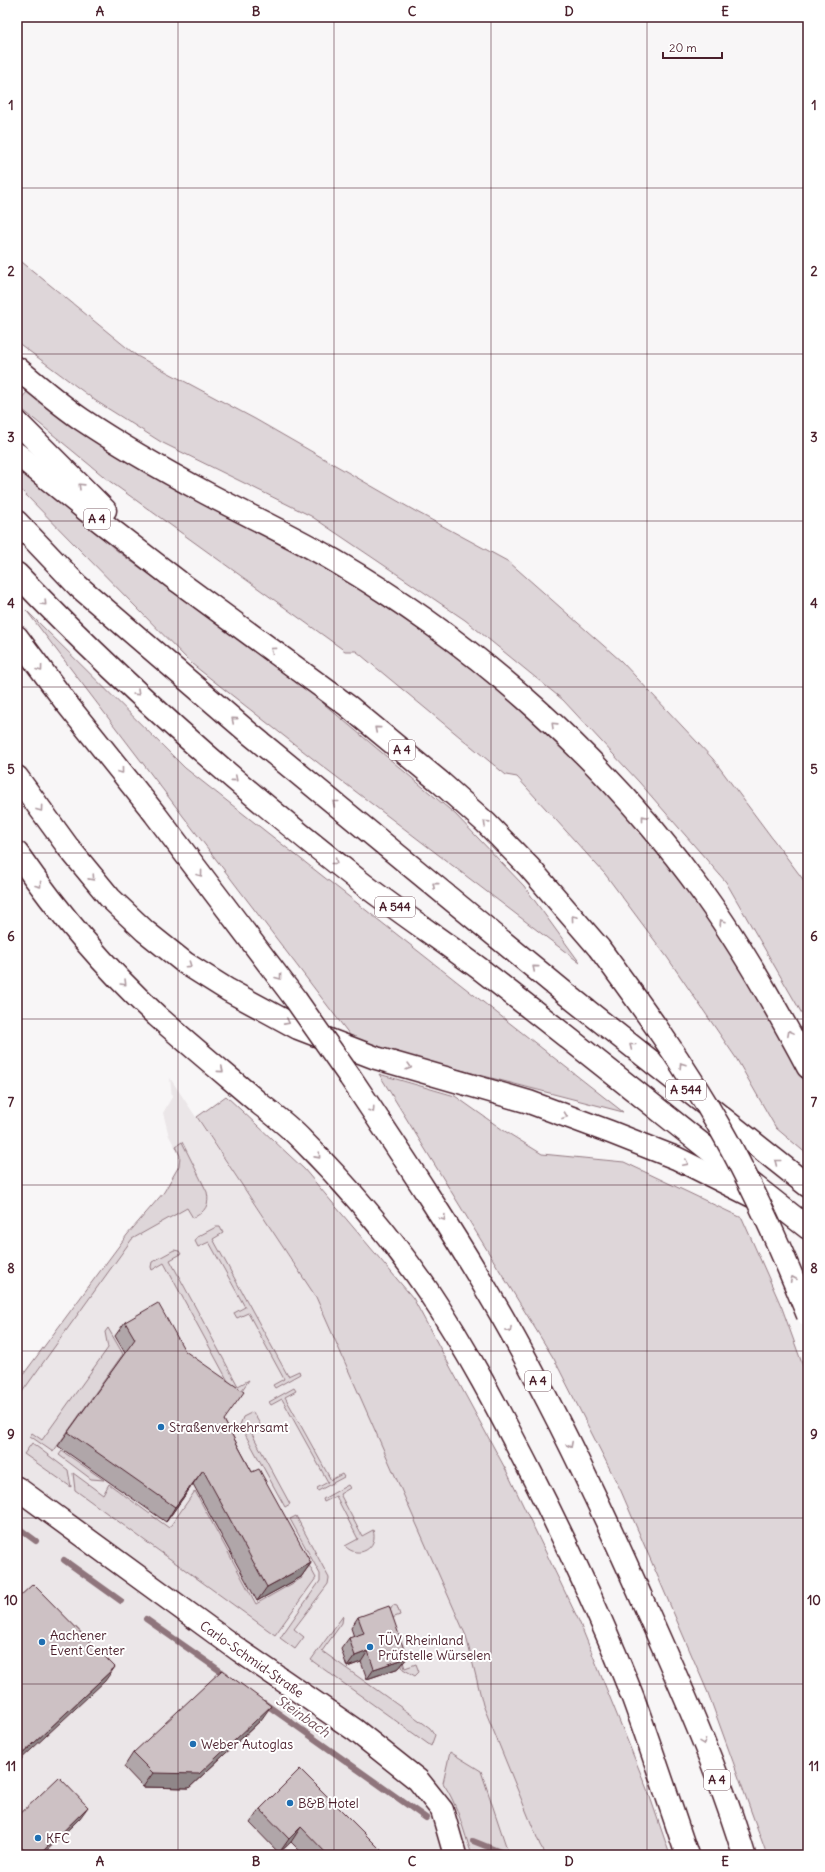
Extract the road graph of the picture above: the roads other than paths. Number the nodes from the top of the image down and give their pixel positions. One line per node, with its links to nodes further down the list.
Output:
1 (17, 368): 10 (main road, one-way to 1)
2 (17, 422): 6 (main road, one-way to 2)
3 (17, 454): 6 (main road, A 4)
4 (17, 522): 11 (main road, A 544, one-way to 4)
5 (17, 574): 12 (main road, A 544, one-way to 12)
6 (179, 582): 13 (main road, A 4, one-way to 6, bridge)
7 (17, 637): 17 (main road, A 4, one-way to 17, bridge)
8 (17, 777): 12 (main road, one-way to 12)
9 (17, 853): 16 (main road, one-way to 16)
10 (808, 1067)
11 (808, 1186)
12 (800, 1222)
13 (808, 1315)
14 (17, 1488): 15 (main road, Carlo-Schmid-Straße)
15 (455, 1855)
16 (687, 1855)
17 (744, 1855)

